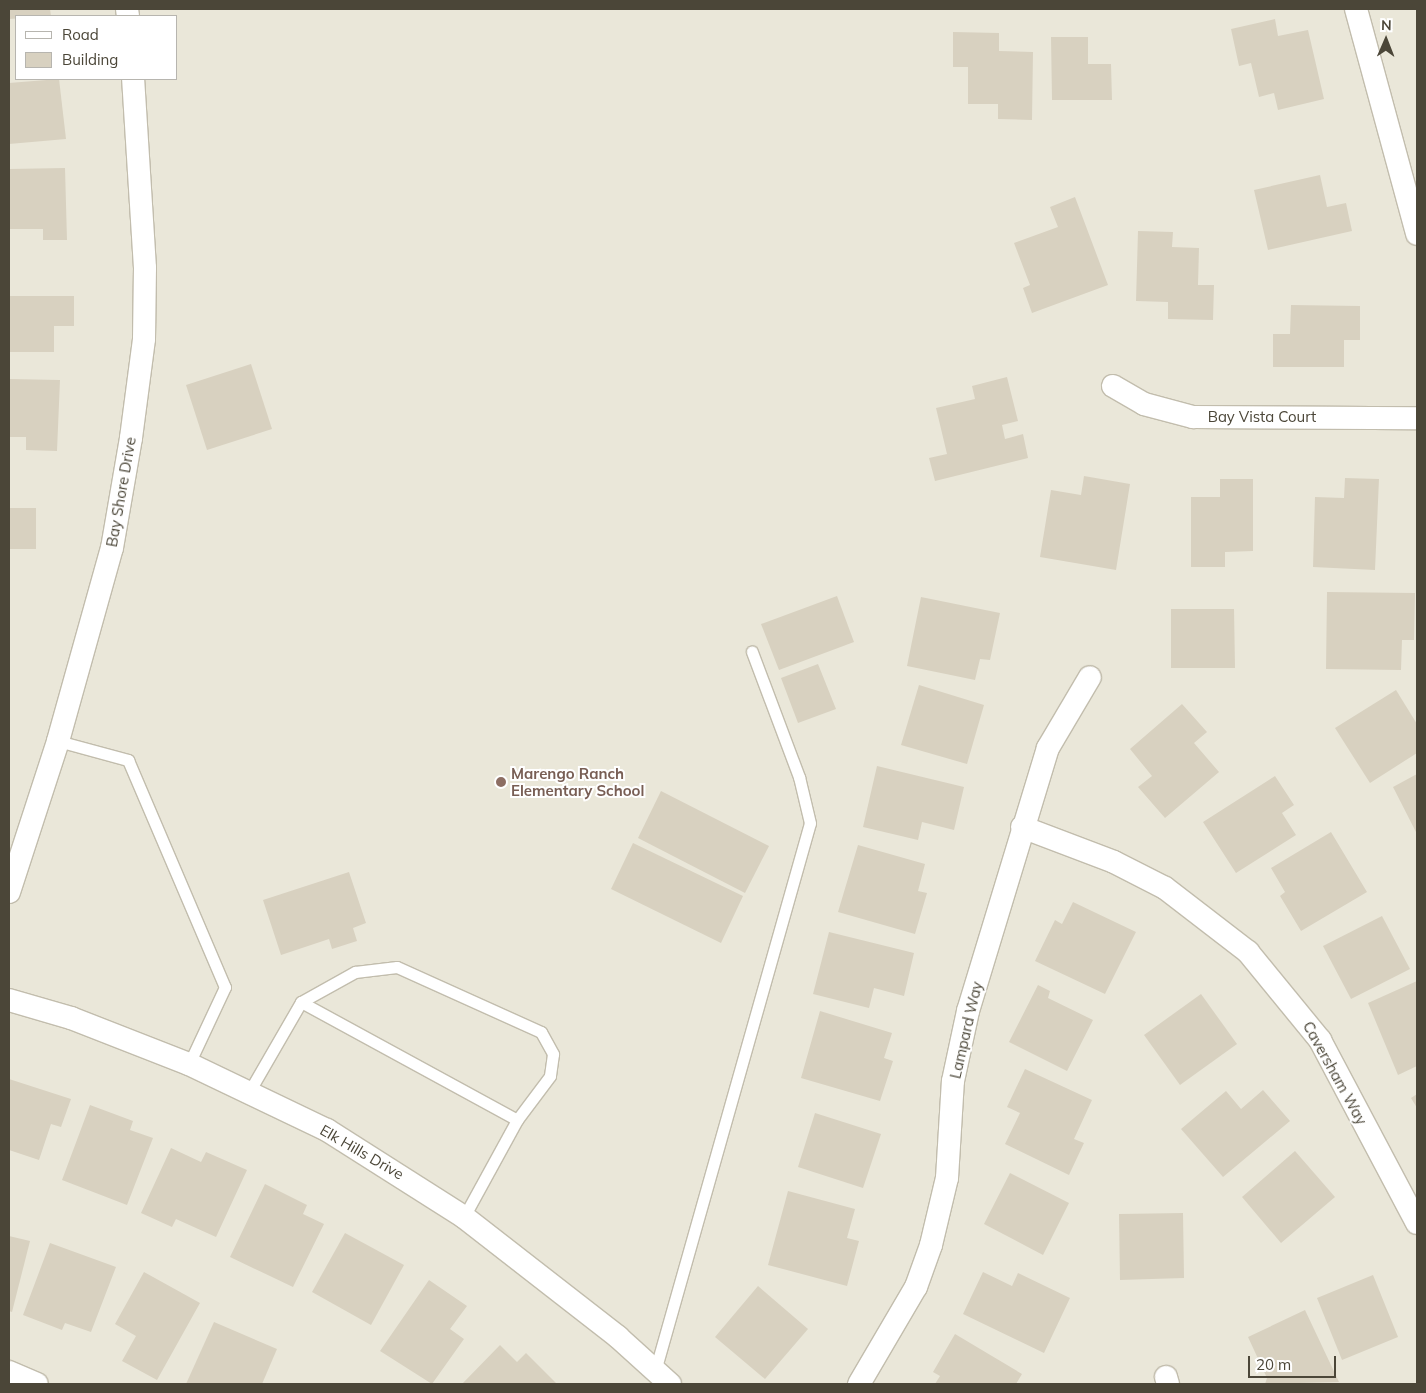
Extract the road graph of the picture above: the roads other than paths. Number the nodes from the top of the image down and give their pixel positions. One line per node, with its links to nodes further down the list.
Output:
1 (1356, 9): 3 (street)
2 (133, 80): 8 (street, Bay Shore Drive)
3 (1417, 234)
4 (1113, 386): 5 (street, Bay Vista Court)
5 (1417, 418)
6 (752, 652): 19 (lane)
7 (1090, 678): 9 (street, Lampard Way)
8 (58, 741): 10 (street, Bay Shore Drive); 13 (lane)
9 (1022, 827): 17 (street, Caversham Way); 21 (street, Lampard Way)
10 (9, 892)
11 (9, 1000): 13 (street, Elk Hills Drive)
12 (301, 1002): 14 (lane); 15 (lane); 15 (lane)
13 (189, 1064): 14 (street, Elk Hills Drive)
14 (249, 1092): 16 (street, Elk Hills Drive)
15 (517, 1120): 16 (lane)
16 (464, 1217): 19 (street, Elk Hills Drive)
17 (1417, 1223)
18 (9, 1372): 20 (street)
19 (662, 1378)
20 (38, 1384)
21 (858, 1384)

